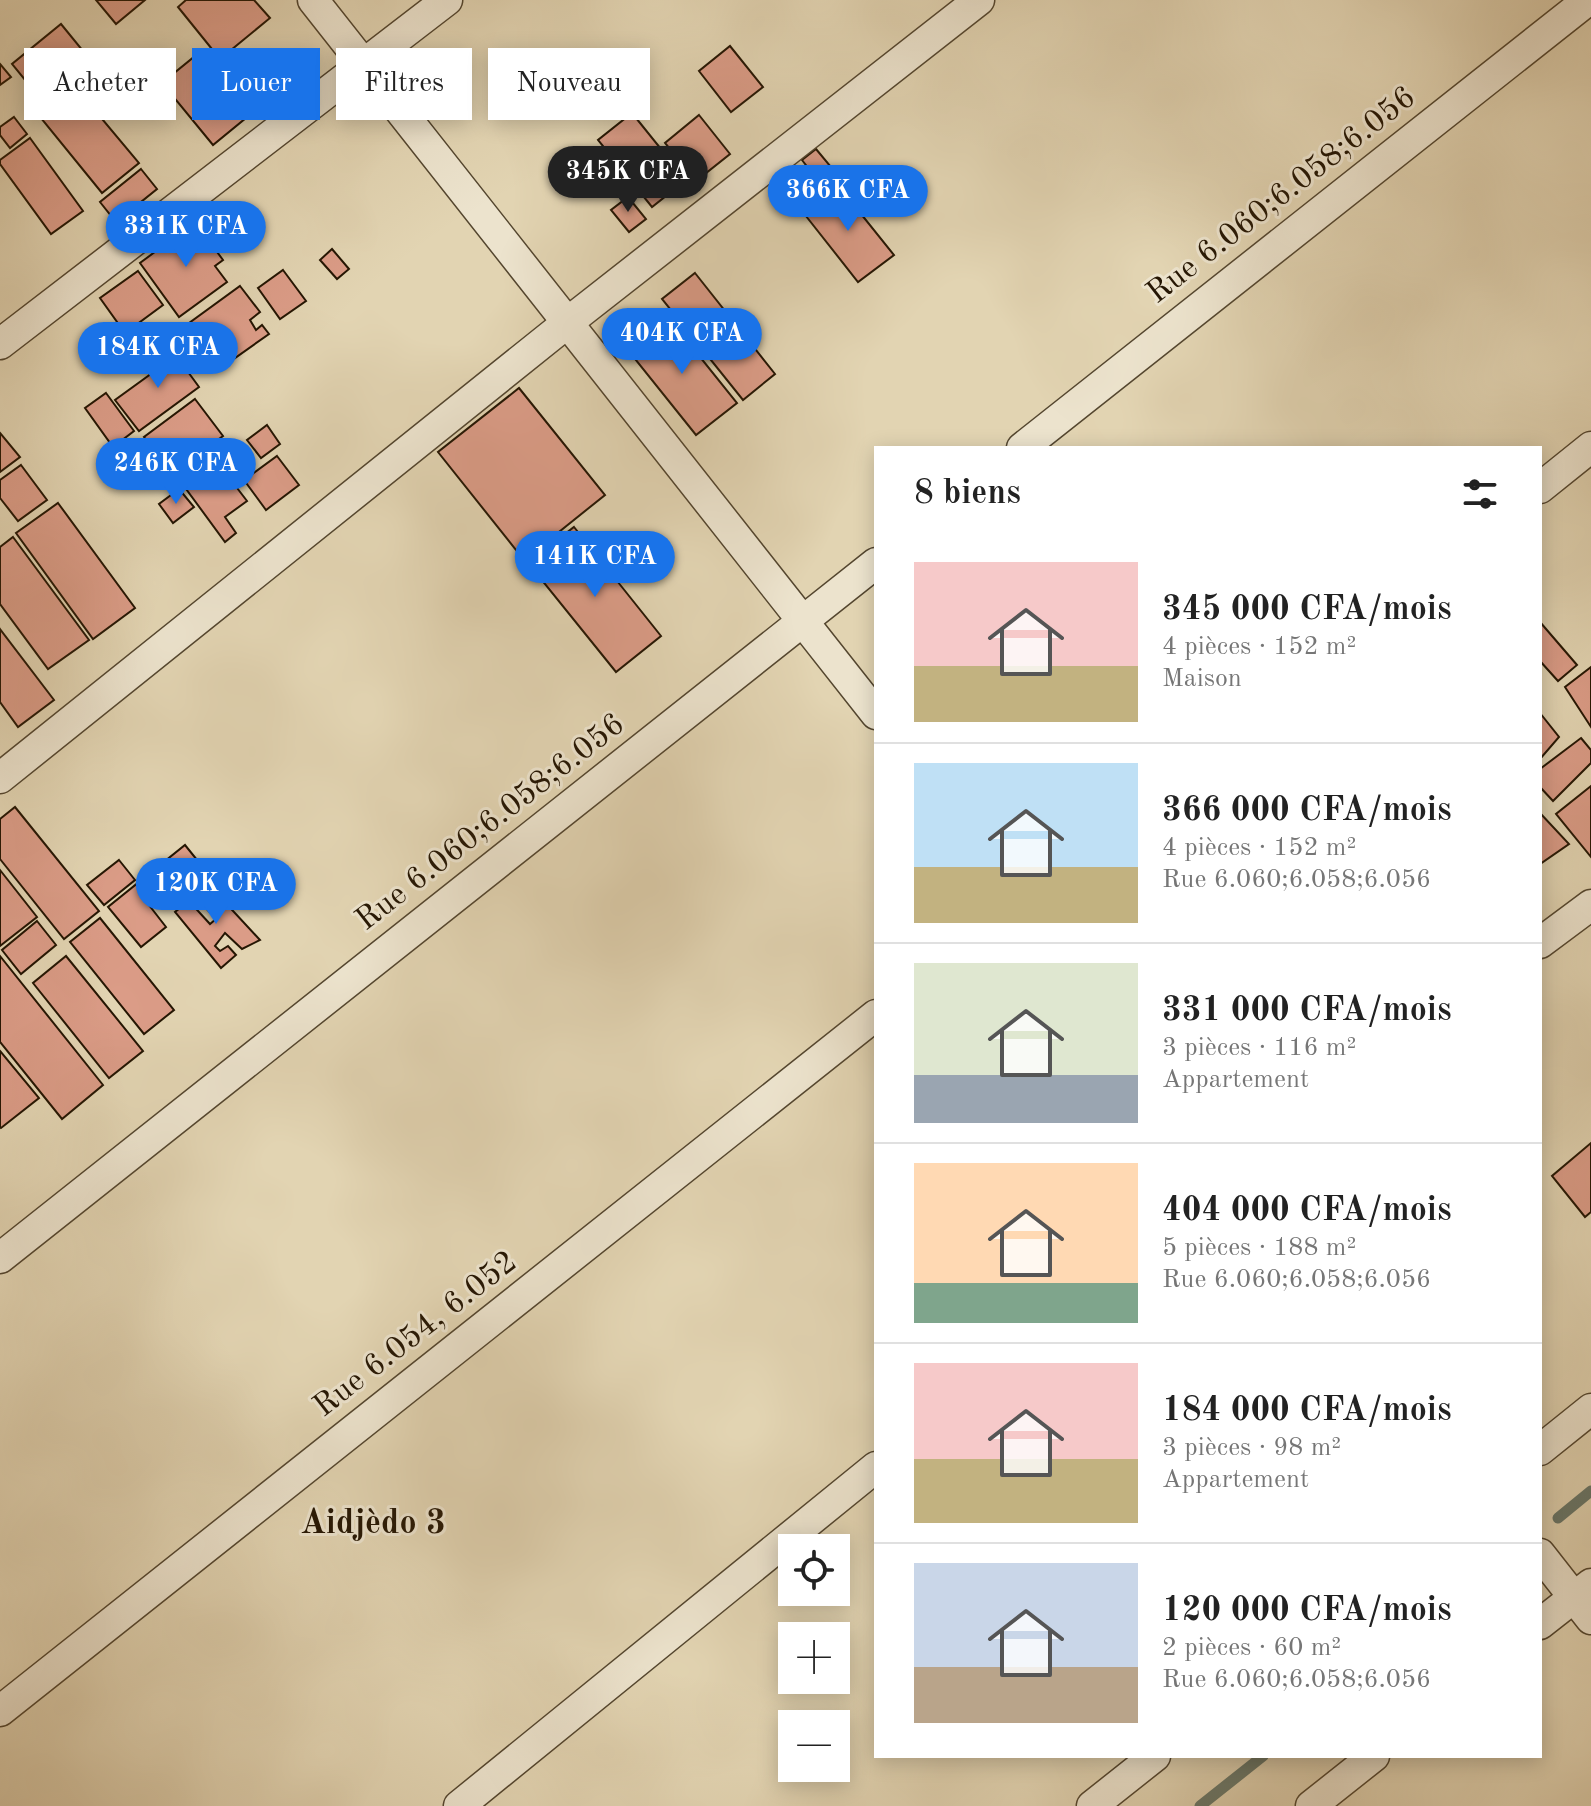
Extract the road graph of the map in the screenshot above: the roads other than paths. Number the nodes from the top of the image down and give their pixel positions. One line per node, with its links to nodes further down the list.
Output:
1 (313, 0): 5 (street)
2 (447, 0): 6 (street)
3 (979, 0): 9 (street)
4 (1588, 0): 11 (street, Rue 6.060;6.058;6.056)
5 (351, 48)
6 (385, 48)
7 (336, 86): 10 (street)
8 (408, 120): 9 (street)
9 (567, 323): 15 (street); 17 (street)
10 (0, 344)
11 (1025, 446)
12 (1591, 447): 13 (street)
13 (1542, 486)
14 (874, 565): 15 (street, Rue 6.060;6.058;6.056)
15 (803, 621): 16 (street); 21 (street, Rue 6.060;6.058;6.056)
16 (874, 711)
17 (0, 778)
18 (1591, 905): 19 (street)
19 (1542, 942)
20 (874, 1017): 28 (street, Rue 6.054, 6.052)
21 (0, 1258)
22 (1591, 1409): 23 (street)
23 (1542, 1448)
24 (874, 1469): 31 (street)
25 (1547, 1562): 26 (street)
26 (1585, 1600): 27 (street)
27 (1542, 1623)
28 (0, 1711)
29 (1152, 1758): 32 (street)
30 (1371, 1758): 33 (street)
31 (459, 1806)
32 (1092, 1806)
33 (1311, 1806)

